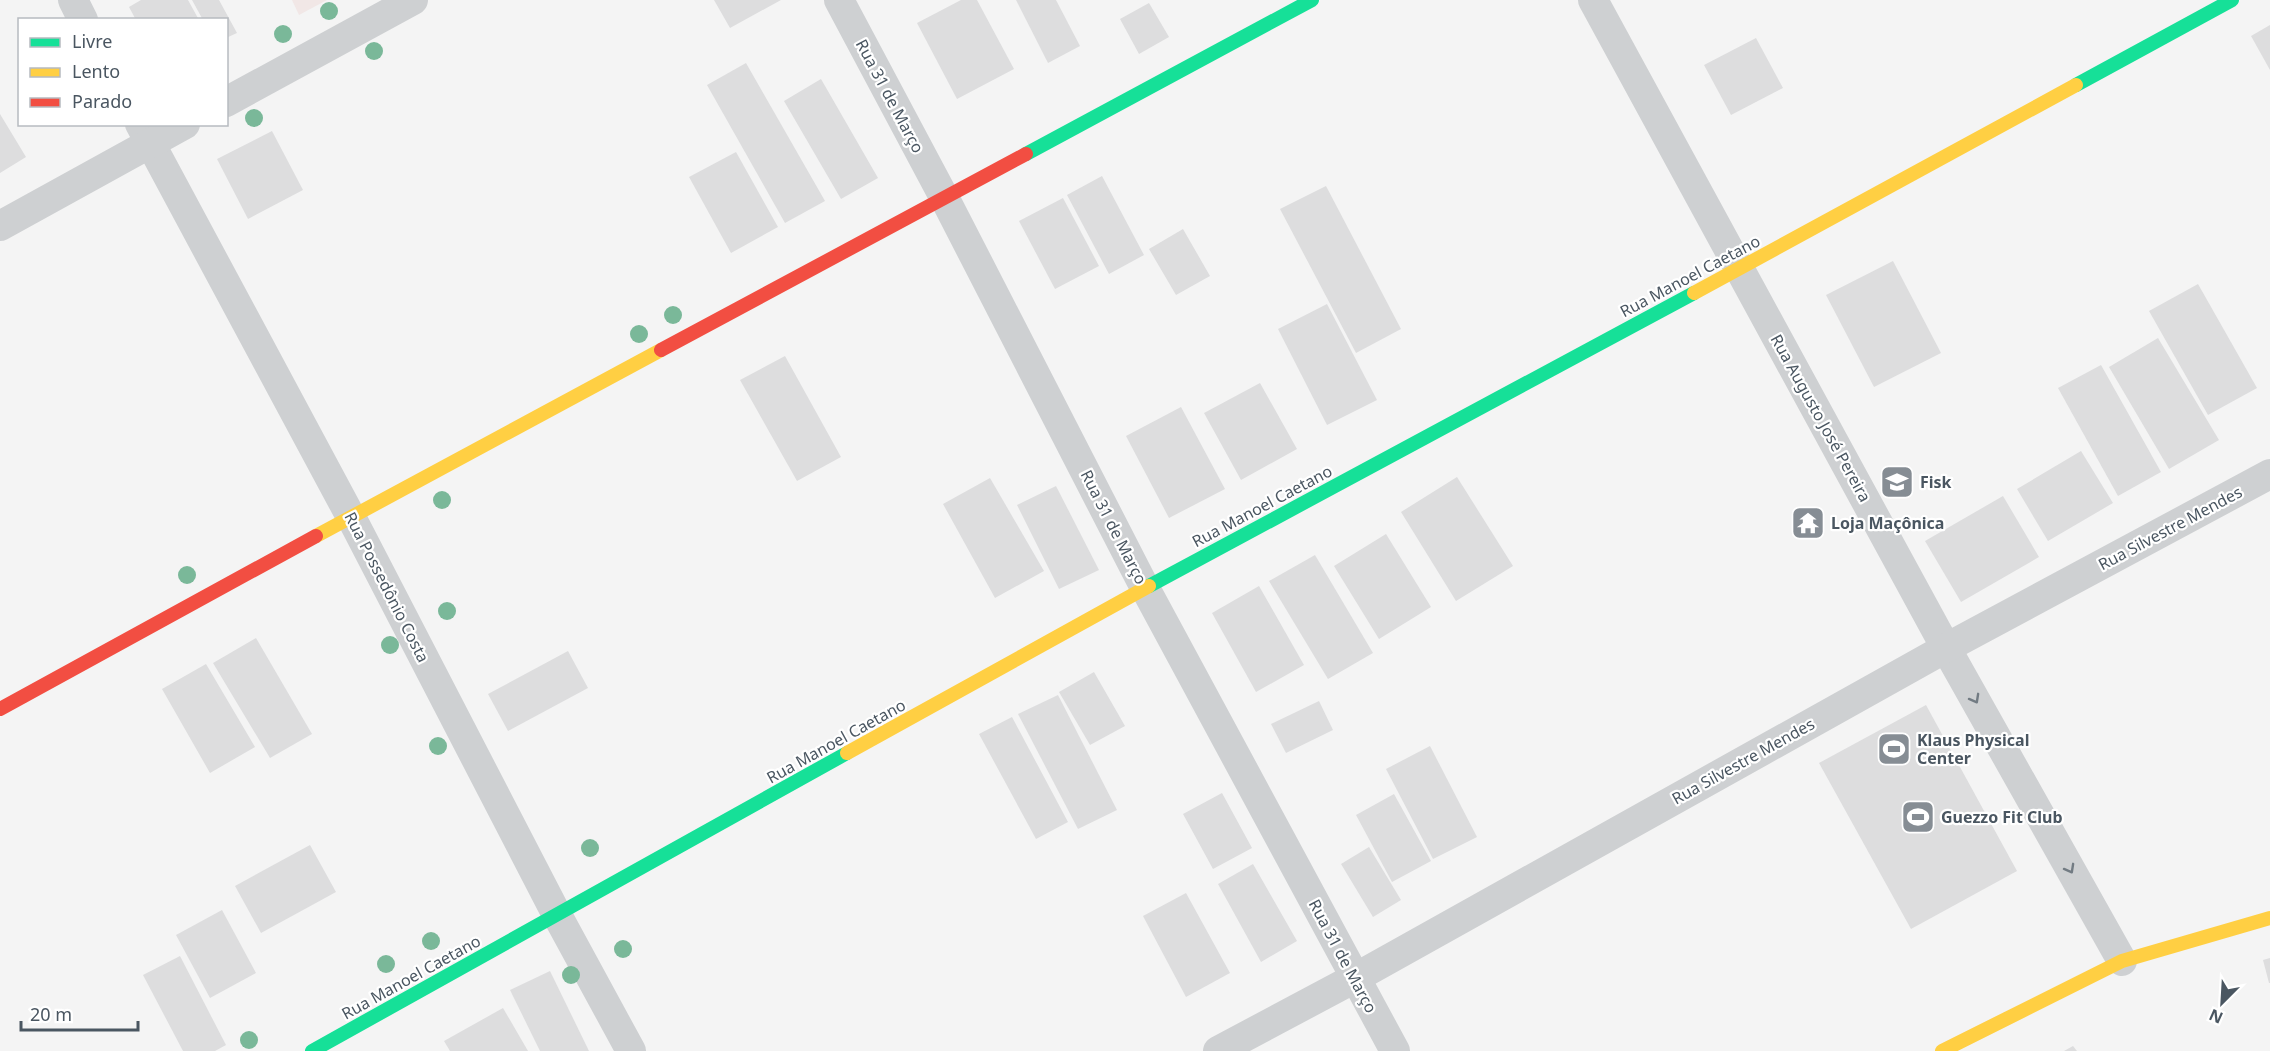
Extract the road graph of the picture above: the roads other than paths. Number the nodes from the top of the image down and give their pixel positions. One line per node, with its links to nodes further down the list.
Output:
1 (73, 0): 7 (street)
2 (413, 0): 8 (street)
3 (839, 0): 11 (street, Rua 31 de Março)
4 (1312, 0): 11 (street)
5 (1593, 0): 13 (street, Rua Augusto José Pereira)
6 (2232, 0): 13 (street, Rua Manoel Caetano)
7 (82, 18)
8 (228, 101)
9 (177, 126): 10 (street)
10 (145, 134): 12 (street); 15 (street, Rua Possedônio Costa)
11 (945, 199): 15 (street); 16 (street, Rua 31 de Março)
12 (0, 226)
13 (1738, 269): 16 (street, Rua Manoel Caetano); 17 (street, Rua Augusto José Pereira)
14 (2270, 474): 17 (street, Rua Silvestre Mendes)
15 (351, 517): 18 (street); 19 (street, Rua Possedônio Costa)
16 (1145, 588): 19 (street, Rua Manoel Caetano); 22 (street, Rua 31 de Março)
17 (1946, 648): 21 (street, Rua Augusto José Pereira, one-way to 21); 22 (street, Rua Silvestre Mendes)
18 (0, 709)
19 (557, 915): 23 (street, Rua Manoel Caetano); 24 (street, Rua Possedônio Costa)
20 (2270, 918): 21 (street)
21 (2122, 961): 27 (street)
22 (1355, 978): 25 (street, Rua Silvestre Mendes); 26 (street, Rua 31 de Março)
23 (312, 1051)
24 (631, 1051)
25 (1218, 1051)
26 (1395, 1051)
27 (1942, 1051)

